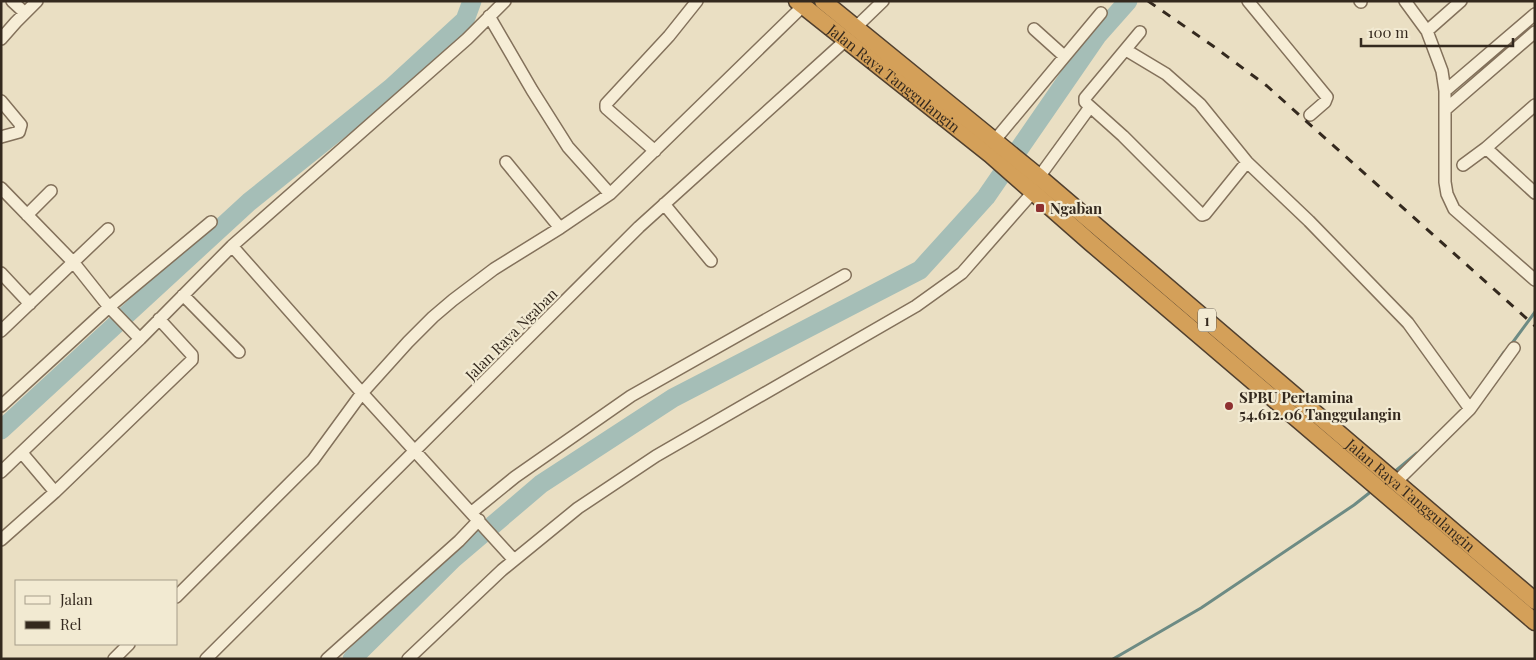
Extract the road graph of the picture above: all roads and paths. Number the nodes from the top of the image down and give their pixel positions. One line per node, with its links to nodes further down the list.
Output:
1 (12, 1): 11 (street)
2 (37, 1): 11 (street)
3 (505, 1): 14 (street)
4 (697, 1): 32 (street)
5 (823, 1): 19 (highway, 1)
6 (883, 1): 19 (street, Jalan Raya Ngaban)
7 (1248, 1): 28 (street)
8 (1405, 1): 17 (street)
9 (1461, 1): 17 (street)
10 (800, 4): 19 (highway, Jalan Raya Tanggulangin / 1); 32 (street)
11 (25, 13): 20 (street)
12 (1101, 14): 22 (street)
13 (1535, 14): 23 (street)
14 (489, 16): 40 (street); 46 (street)
15 (1034, 29): 22 (street)
16 (1140, 32): 21 (street)
17 (1427, 32): 23 (street)
18 (1535, 32): 27 (street)
19 (851, 34): 30 (highway, 1); 41 (street, Jalan Raya Ngaban)
20 (1, 39)
21 (1126, 50): 26 (street); 34 (street)
22 (1064, 56): 30 (street)
23 (1445, 91): 27 (street)
24 (1, 102): 29 (street)
25 (1535, 105): 31 (street)
26 (1090, 108): 34 (street); 36 (street)
27 (1446, 109): 51 (street)
28 (1310, 115)
29 (1, 137)
30 (996, 147): 36 (highway, 1)
31 (1486, 148): 35 (street); 38 (street)
32 (655, 151): 40 (street)
33 (506, 162): 44 (street)
34 (1247, 162): 61 (street)
35 (1463, 165)
36 (1034, 182): 66 (highway, Jalan Raya Tanggulangin / 1); 66 (highway, 1); 70 (street)
37 (1, 188): 42 (street)
38 (1533, 189)
39 (51, 191): 42 (street)
40 (610, 194): 44 (street)
41 (664, 204): 47 (street); 63 (street, Jalan Raya Ngaban)
42 (27, 215): 48 (street)
43 (211, 222): 54 (street)
44 (560, 228): 60 (street)
45 (108, 229): 48 (street)
46 (232, 246): 52 (street); 60 (street)
47 (711, 261)
48 (74, 263): 53 (street); 54 (street)
49 (1, 273): 53 (street)
50 (845, 275): 68 (street)
51 (1535, 280)
52 (183, 295): 55 (street); 59 (street)
53 (30, 304): 56 (street)
54 (109, 307): 57 (street); 62 (street)
55 (159, 319): 57 (street); 67 (street)
56 (1, 331)
57 (137, 336): 64 (street)
58 (1514, 348): 61 (street)
59 (240, 352)
60 (362, 394): 63 (street); 71 (street)
61 (1467, 405): 66 (street)
62 (1, 406)
63 (416, 451): 68 (street); 76 (street, Jalan Raya Ngaban)
64 (22, 453): 65 (street); 67 (street)
65 (1, 472)
66 (1391, 485): 72 (highway, Jalan Raya Tanggulangin / 1); 73 (highway, Jalan Raya Tanggulangin / 1)
67 (55, 492): 69 (street)
68 (478, 519): 70 (street); 77 (street)
69 (1, 540)
70 (514, 560): 78 (street)
71 (178, 595)
72 (1535, 601)
73 (1535, 622)
74 (128, 645): 75 (street)
75 (114, 659)
76 (206, 659)
77 (327, 659)
78 (408, 659)

